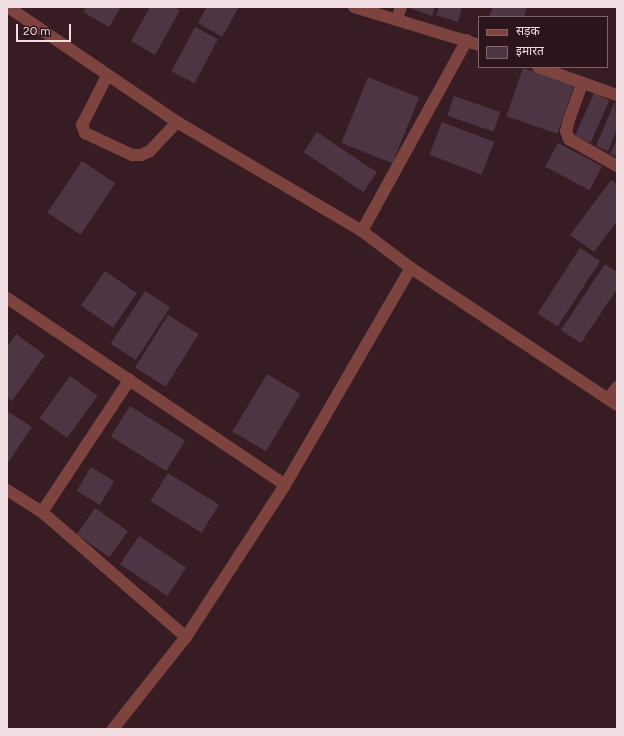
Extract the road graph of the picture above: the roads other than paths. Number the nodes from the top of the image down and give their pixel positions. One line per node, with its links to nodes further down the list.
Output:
1 (8, 7): 8 (street)
2 (354, 7): 4 (street)
3 (401, 7): 4 (street)
4 (398, 19): 5 (street)
5 (467, 40): 6 (street); 13 (street)
6 (478, 45)
7 (541, 68): 9 (street)
8 (107, 76): 11 (street); 11 (street)
9 (582, 84): 10 (street); 12 (street)
10 (617, 95)
11 (177, 122): 13 (street)
12 (617, 166)
13 (362, 231): 14 (street)
14 (411, 268): 18 (street); 19 (street)
15 (7, 298): 16 (street)
16 (130, 379): 19 (street); 21 (street)
17 (617, 387): 18 (street)
18 (613, 402)
19 (286, 485): 22 (street)
20 (7, 490): 21 (street)
21 (42, 512): 22 (street)
22 (186, 637): 23 (street)
23 (113, 729)

